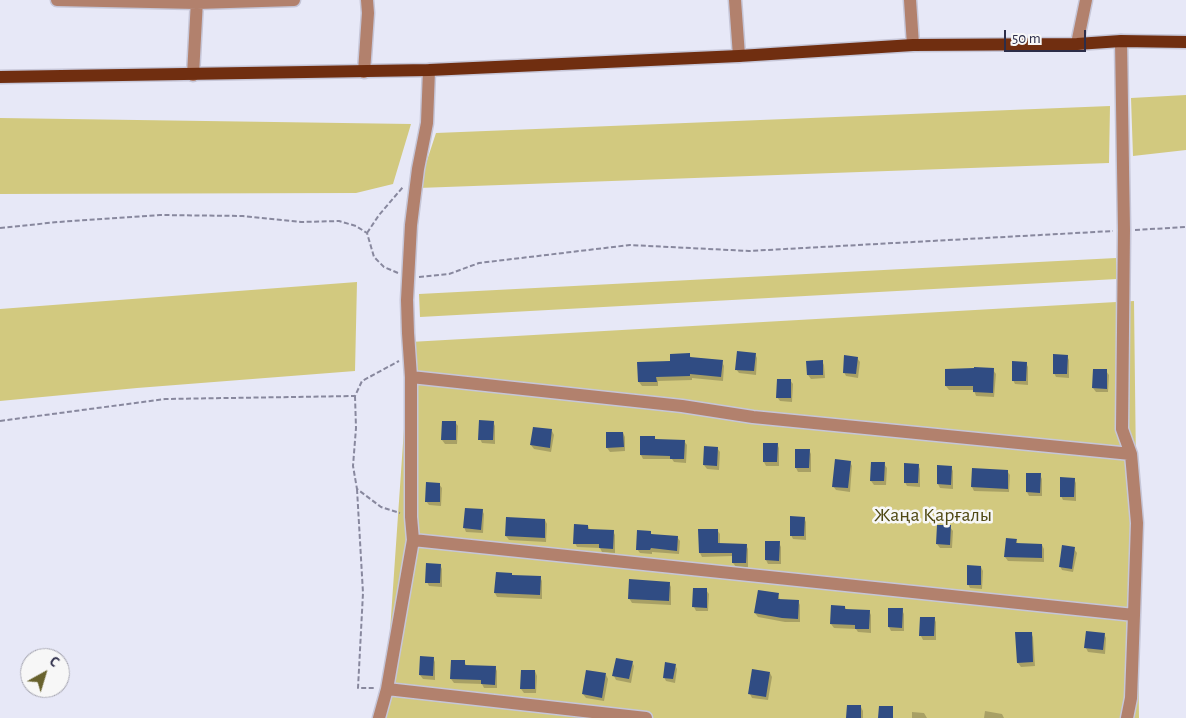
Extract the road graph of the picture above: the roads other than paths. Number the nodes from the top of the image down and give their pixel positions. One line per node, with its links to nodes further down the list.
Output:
1 (57, 0): 7 (street)
2 (294, 0): 7 (street)
3 (367, 0): 14 (street)
4 (735, 0): 12 (street)
5 (910, 0): 11 (street)
6 (1086, 0): 10 (street)
7 (197, 2): 15 (street)
8 (1121, 40): 9 (main road); 10 (main road); 18 (street)
9 (1186, 42)
10 (1077, 44): 11 (main road)
11 (913, 45): 12 (main road)
12 (739, 56): 13 (main road)
13 (429, 70): 14 (main road); 17 (street)
14 (364, 72): 15 (main road)
15 (193, 75): 16 (main road)
16 (0, 77)
17 (411, 377): 18 (street); 19 (street)
18 (1131, 454): 20 (street)
19 (413, 540): 20 (street); 21 (street)
20 (1134, 615): 24 (street)
21 (387, 689): 22 (street); 23 (street)
22 (379, 718)
23 (646, 718)
24 (1127, 718)

